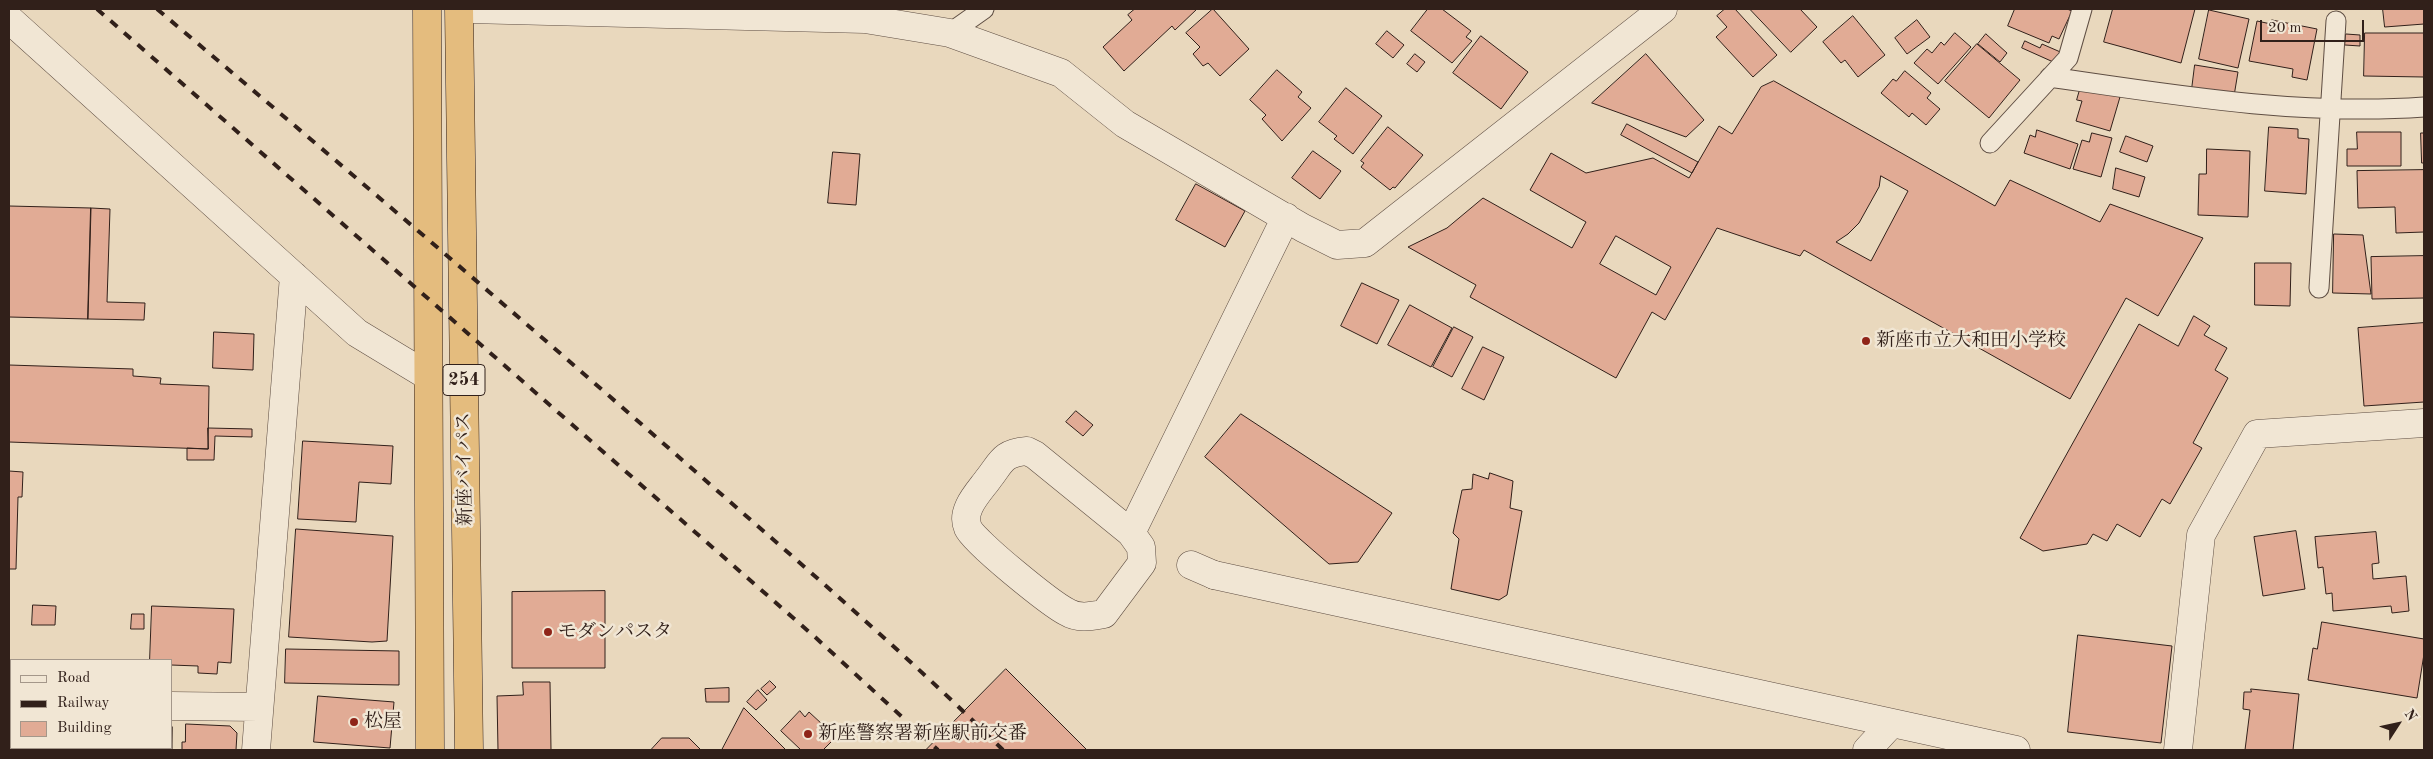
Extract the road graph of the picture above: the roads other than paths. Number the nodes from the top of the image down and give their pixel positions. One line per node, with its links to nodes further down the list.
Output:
1 (427, 9): 17 (highway, 新座バイパス / 254)
2 (459, 9): 26 (highway, 新座バイパス / 254)
3 (469, 9): 9 (street)
4 (984, 9): 9 (lane)
5 (1664, 9): 14 (street)
6 (2082, 9): 10 (lane)
7 (9, 19): 15 (street)
8 (2336, 21): 11 (lane)
9 (950, 33): 14 (street)
10 (2050, 77): 11 (lane); 13 (lane)
11 (2330, 107): 12 (lane); 16 (lane)
12 (2424, 107)
13 (1990, 144)
14 (1286, 217): 19 (street)
15 (294, 276): 17 (street); 22 (street)
16 (2319, 288)
17 (428, 376): 25 (highway, 新座バイパス / 254)
18 (2424, 423): 29 (street)
19 (1131, 533): 19 (street)
20 (1203, 570): 23 (street)
21 (172, 706): 22 (street)
22 (258, 708): 24 (street)
23 (1891, 724): 27 (street); 28 (street)
24 (256, 750)
25 (430, 750)
26 (469, 750)
27 (1867, 750)
28 (2016, 750)
29 (2178, 750)

